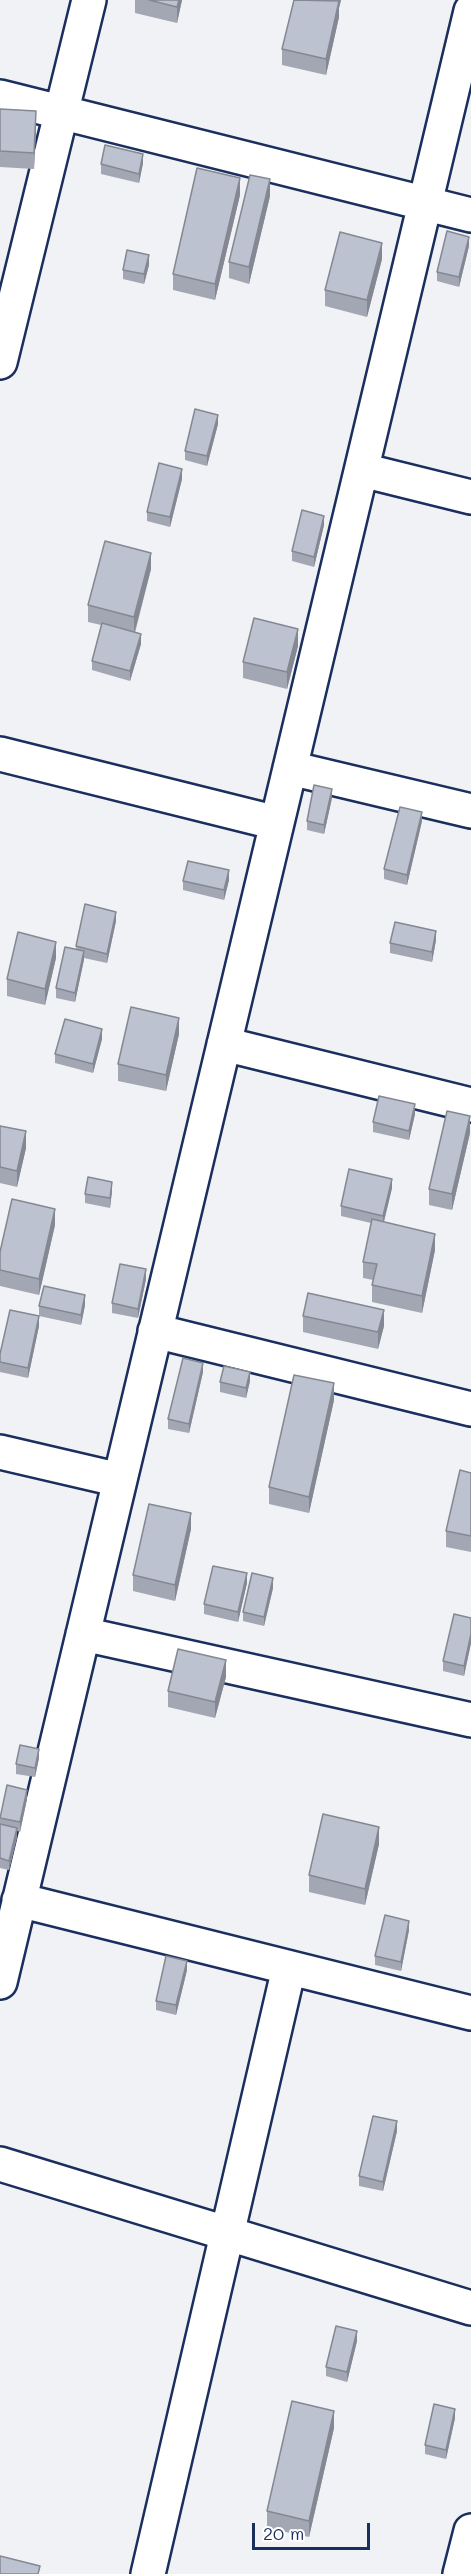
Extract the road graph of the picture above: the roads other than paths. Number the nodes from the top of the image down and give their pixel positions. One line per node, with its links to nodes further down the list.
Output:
1 (89, 0): 4 (street)
2 (471, 11): 5 (street)
3 (0, 97): 4 (street)
4 (61, 113): 5 (street); 7 (street)
5 (425, 203): 6 (street); 8 (street)
6 (471, 215)
7 (0, 362)
8 (362, 470): 9 (street); 11 (street)
9 (471, 497)
10 (0, 754): 13 (street)
11 (290, 768): 12 (street); 13 (street)
12 (471, 811)
13 (277, 823): 14 (street)
14 (224, 1044): 15 (street); 16 (street)
15 (471, 1105)
16 (155, 1331): 17 (street); 19 (street)
17 (471, 1409)
18 (0, 1452): 19 (street)
19 (120, 1480): 20 (street)
20 (83, 1634): 21 (street); 22 (street)
21 (471, 1720)
22 (20, 1900): 23 (street); 24 (street)
23 (289, 1968): 25 (street); 27 (street)
24 (0, 1982)
25 (471, 2013)
26 (0, 2164): 27 (street)
27 (227, 2233): 28 (street); 30 (street)
28 (471, 2308)
29 (471, 2531): 31 (street)
30 (148, 2574)
31 (460, 2574)

